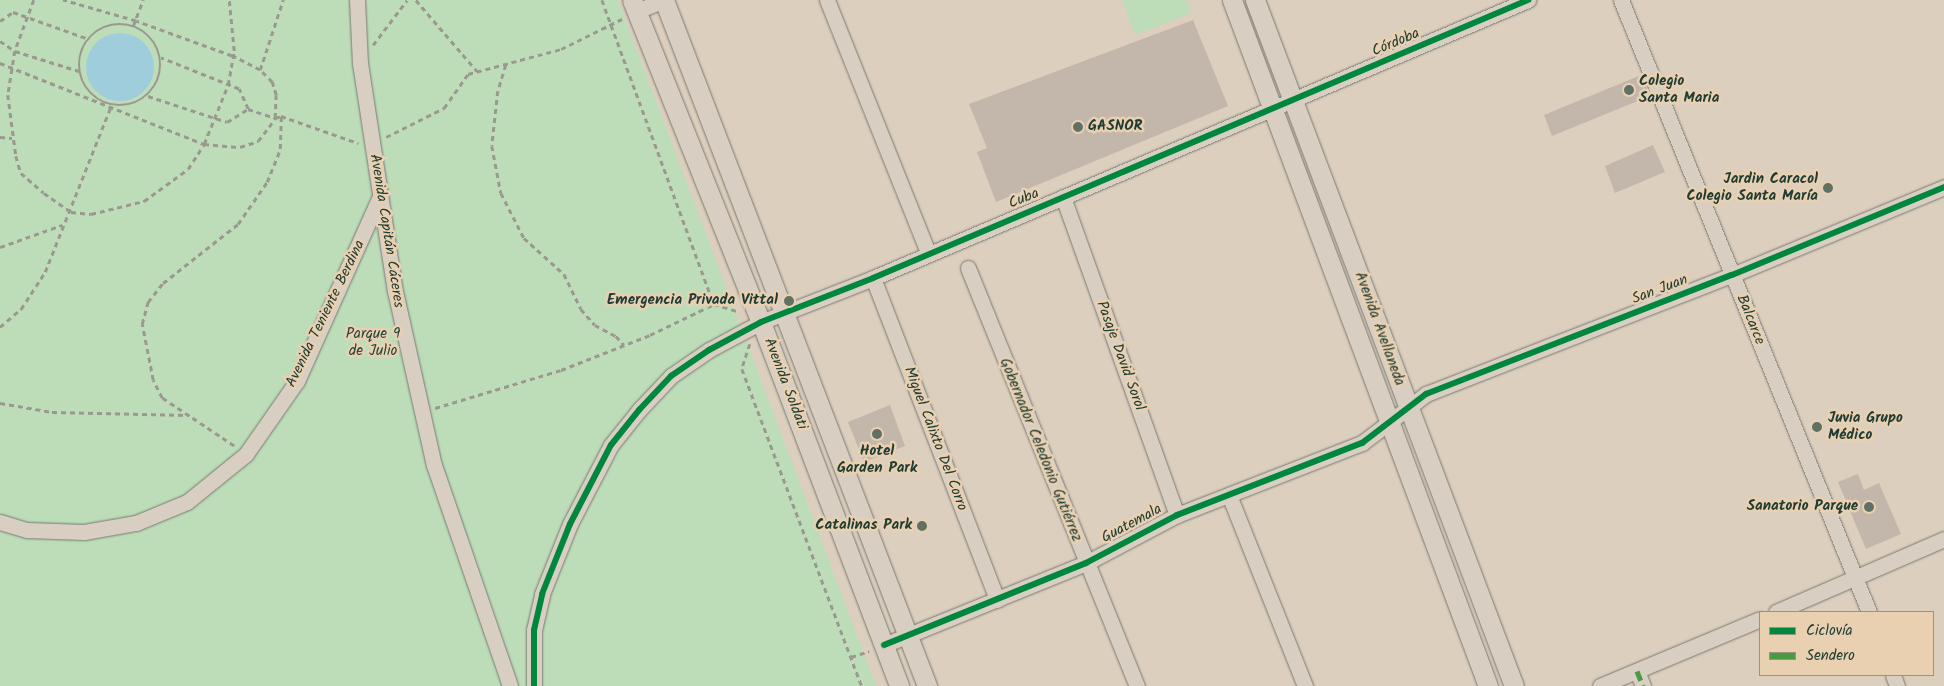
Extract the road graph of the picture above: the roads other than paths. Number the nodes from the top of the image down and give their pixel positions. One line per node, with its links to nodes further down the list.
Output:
1 (358, 0): 12 (street, Avenida Capitán Cáceres)
2 (664, 0): 8 (street); 18 (main road, Avenida Soldati)
3 (827, 0): 14 (street)
4 (1232, 0): 10 (main road, Avenida Avellaneda)
5 (1255, 0): 9 (main road, Avenida Avellaneda)
6 (1528, 0): 9 (street, Córdoba)
7 (1620, 0): 16 (street, Balcarce)
8 (634, 6): 19 (main road, Avenida Soldati)
9 (1294, 101): 10 (street, Córdoba); 20 (main road, Avenida Avellaneda)
10 (1273, 109): 13 (street, Cuba); 21 (main road, Avenida Avellaneda)
11 (1944, 187): 16 (street, San Juan)
12 (380, 196): 24 (street, Avenida Teniente Berdina); 35 (street, Avenida Capitán Cáceres)
13 (1063, 197): 14 (street, Cuba); 23 (street, Pasaje David Sorol)
14 (928, 252): 17 (street, Cuba)
15 (968, 268): 26 (street, Gobernador Celedonio Gutiérrez)
16 (1732, 275): 20 (street, San Juan); 27 (street, Balcarce)
17 (873, 278): 18 (street, Cuba); 28 (street, Miguel Calixto Del Corro)
18 (784, 313): 19 (street, Cuba); 32 (main road, Avenida Soldati)
19 (761, 322): 33 (main road, Avenida Soldati); 36 (street, Cuba)
20 (1408, 406): 21 (street, San Juan); 42 (main road, Avenida Avellaneda)
21 (1390, 423): 22 (street, Guatemala); 41 (main road, Avenida Avellaneda)
22 (1229, 495): 23 (street, Guatemala); 40 (street)
23 (1177, 515): 26 (street, Guatemala)
24 (0, 522)
25 (1944, 539): 27 (street)
26 (1086, 563): 28 (street, Guatemala); 39 (street, Gobernador Celedonio Gutiérrez)
27 (1856, 579): 29 (street); 30 (street, Balcarce)
28 (997, 600): 32 (street, Guatemala)
29 (1778, 611)
30 (1869, 611)
31 (1759, 619): 34 (street)
32 (908, 635): 33 (street, Guatemala); 38 (main road, Avenida Soldati)
33 (884, 645): 37 (main road, Avenida Soldati)
34 (1637, 670): 43 (street); 44 (street)
35 (510, 686)
36 (534, 686)
37 (900, 686)
38 (927, 686)
39 (1137, 686)
40 (1305, 686)
41 (1488, 686)
42 (1514, 686)
43 (1600, 686)
44 (1643, 686)

